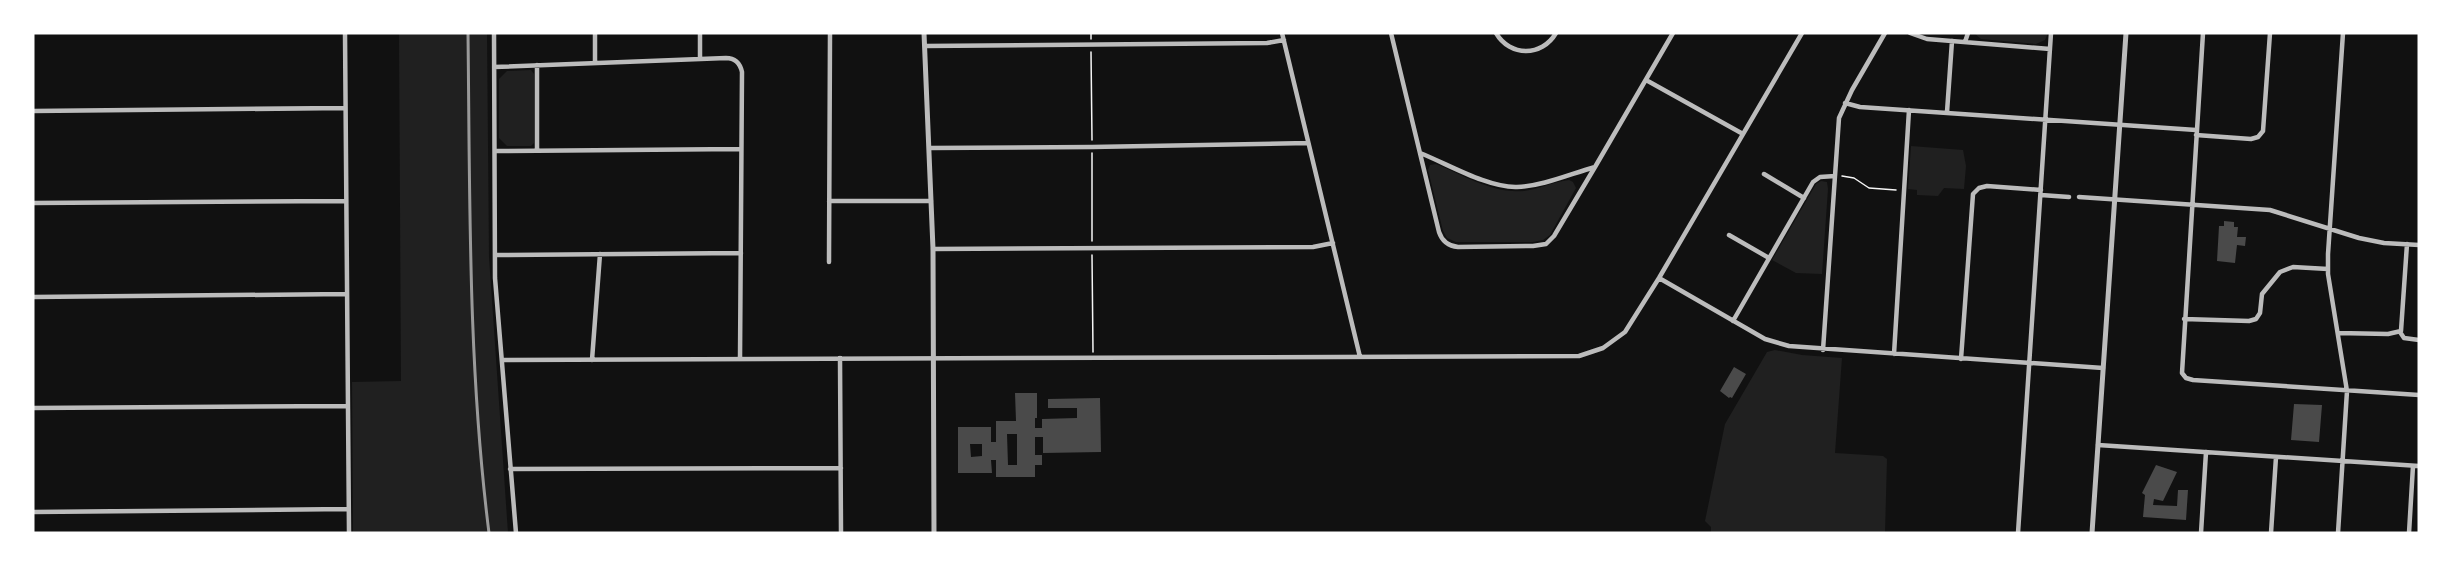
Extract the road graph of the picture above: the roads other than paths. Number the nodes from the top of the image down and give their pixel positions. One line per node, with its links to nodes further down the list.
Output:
1 (345, 33): 32 (street)
2 (494, 33): 29 (street)
3 (595, 33): 27 (street)
4 (700, 33): 26 (street)
5 (830, 33): 55 (street)
6 (924, 33): 24 (street)
7 (1282, 33): 21 (street)
8 (1391, 33): 45 (street)
9 (1496, 33): 10 (street)
10 (1556, 33)
11 (1673, 33): 30 (street)
12 (1802, 33): 39 (street)
13 (1885, 33): 31 (street)
14 (1910, 33): 22 (street)
15 (1968, 33): 23 (street)
16 (2051, 33): 25 (street)
17 (2126, 33): 37 (street)
18 (2203, 33): 38 (street)
19 (2270, 33): 38 (street)
20 (2343, 33): 59 (street)
21 (1284, 40): 24 (street); 40 (street)
22 (1952, 41): 23 (street); 35 (street)
23 (1965, 42): 25 (street)
24 (925, 46): 41 (street)
25 (2050, 49): 36 (street)
26 (700, 59): 27 (street); 42 (street)
27 (595, 63): 28 (street)
28 (537, 65): 29 (street); 43 (street)
29 (494, 67): 44 (street)
30 (1646, 80): 39 (street); 46 (street)
31 (1845, 103): 33 (street); 48 (street)
32 (345, 108): 34 (street); 54 (street)
33 (1909, 110): 35 (street); 80 (street)
34 (33, 111)
35 (1947, 112): 36 (street)
36 (2045, 119): 37 (street); 49 (street)
37 (2119, 124): 38 (street); 53 (street)
38 (2196, 133): 58 (street)
39 (1743, 134): 71 (street)
40 (1308, 142): 41 (street); 61 (street)
41 (930, 148): 56 (street)
42 (741, 149): 43 (street); 65 (street)
43 (537, 150): 44 (street)
44 (495, 151): 67 (street)
45 (1420, 153): 46 (street); 46 (street)
46 (1595, 167)
47 (1764, 174): 52 (street)
48 (1835, 176): 52 (street); 79 (street)
49 (2041, 192): 50 (street); 85 (street); 88 (street)
50 (2069, 197)
51 (2079, 197): 53 (street)
52 (1804, 198): 68 (street)
53 (2114, 200): 58 (street); 89 (street)
54 (346, 201): 57 (street); 72 (street)
55 (829, 201): 56 (street); 69 (street)
56 (931, 201): 64 (street)
57 (33, 203)
58 (2191, 205): 59 (street); 74 (street)
59 (2330, 229): 62 (street); 70 (street)
60 (1729, 235): 68 (street)
61 (1333, 243): 64 (street); 81 (street)
62 (2407, 244): 63 (street); 76 (street)
63 (2419, 245)
64 (933, 249): 83 (street)
65 (741, 253): 66 (street); 84 (street)
66 (600, 254): 67 (street); 87 (street)
67 (495, 255): 86 (street)
68 (1769, 258): 75 (street)
69 (829, 262)
70 (2328, 269): 74 (street); 77 (street)
71 (1659, 278): 75 (street); 81 (street)
72 (347, 294): 73 (street); 92 (street)
73 (33, 297)
74 (2184, 319): 90 (street)
75 (1733, 321): 79 (street)
76 (2400, 332): 77 (street); 78 (street)
77 (2338, 333): 90 (street)
78 (2419, 340)
79 (1823, 350): 80 (street)
80 (1894, 354): 85 (street)
81 (1360, 357): 83 (street)
82 (840, 358): 83 (street); 84 (street); 99 (street)
83 (935, 358): 106 (street)
84 (740, 359): 87 (street)
85 (1961, 359): 88 (street)
86 (501, 360): 87 (street); 100 (street)
87 (592, 360)
88 (2029, 363): 89 (street); 107 (street)
89 (2103, 368): 94 (street)
90 (2347, 390): 91 (street); 97 (street)
91 (2419, 395)
92 (348, 406): 93 (street); 101 (street)
93 (33, 408)
94 (2098, 445): 95 (street); 108 (street)
95 (2206, 452): 96 (street); 109 (street)
96 (2276, 456): 97 (street); 110 (street)
97 (2343, 461): 98 (street); 111 (street)
98 (2416, 466): 112 (street)
99 (841, 468): 100 (street); 105 (street)
100 (510, 469): 104 (street)
101 (348, 509): 102 (street); 103 (street)
102 (33, 512)
103 (349, 533)
104 (516, 533)
105 (841, 533)
106 (934, 533)
107 (2018, 533)
108 (2092, 533)
109 (2201, 533)
110 (2271, 533)
111 (2338, 533)
112 (2409, 533)

